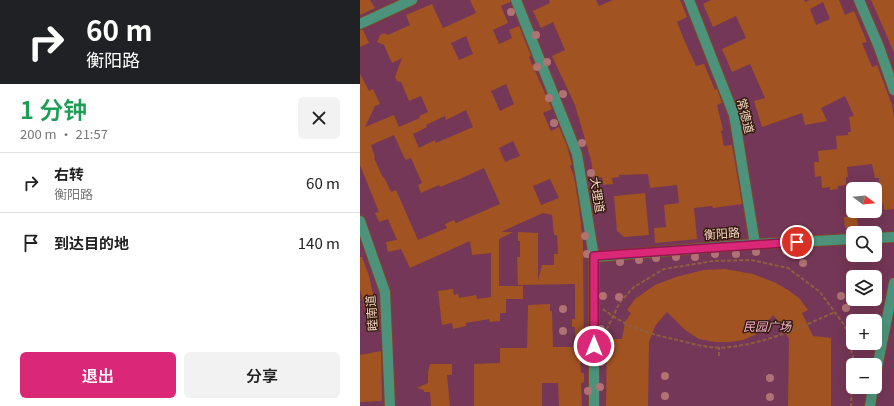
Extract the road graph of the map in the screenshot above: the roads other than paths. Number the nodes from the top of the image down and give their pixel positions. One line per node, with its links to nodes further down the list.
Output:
1 (412, 0): 5 (street)
2 (516, 0): 12 (street, 大理道)
3 (689, 0): 11 (street, 常德道)
4 (859, 0): 6 (street)
5 (360, 24)
6 (894, 90)
7 (360, 221): 17 (street, 睦南道)
8 (894, 237): 9 (street)
9 (882, 238)
10 (846, 239): 11 (street, 衡阳路)
11 (755, 244): 12 (street, 衡阳路)
12 (594, 256): 18 (street, 大理道)
13 (894, 283): 14 (street)
14 (889, 334): 15 (street)
15 (881, 358)
16 (872, 394): 19 (street)
17 (390, 406)
18 (594, 406)
19 (870, 406)

